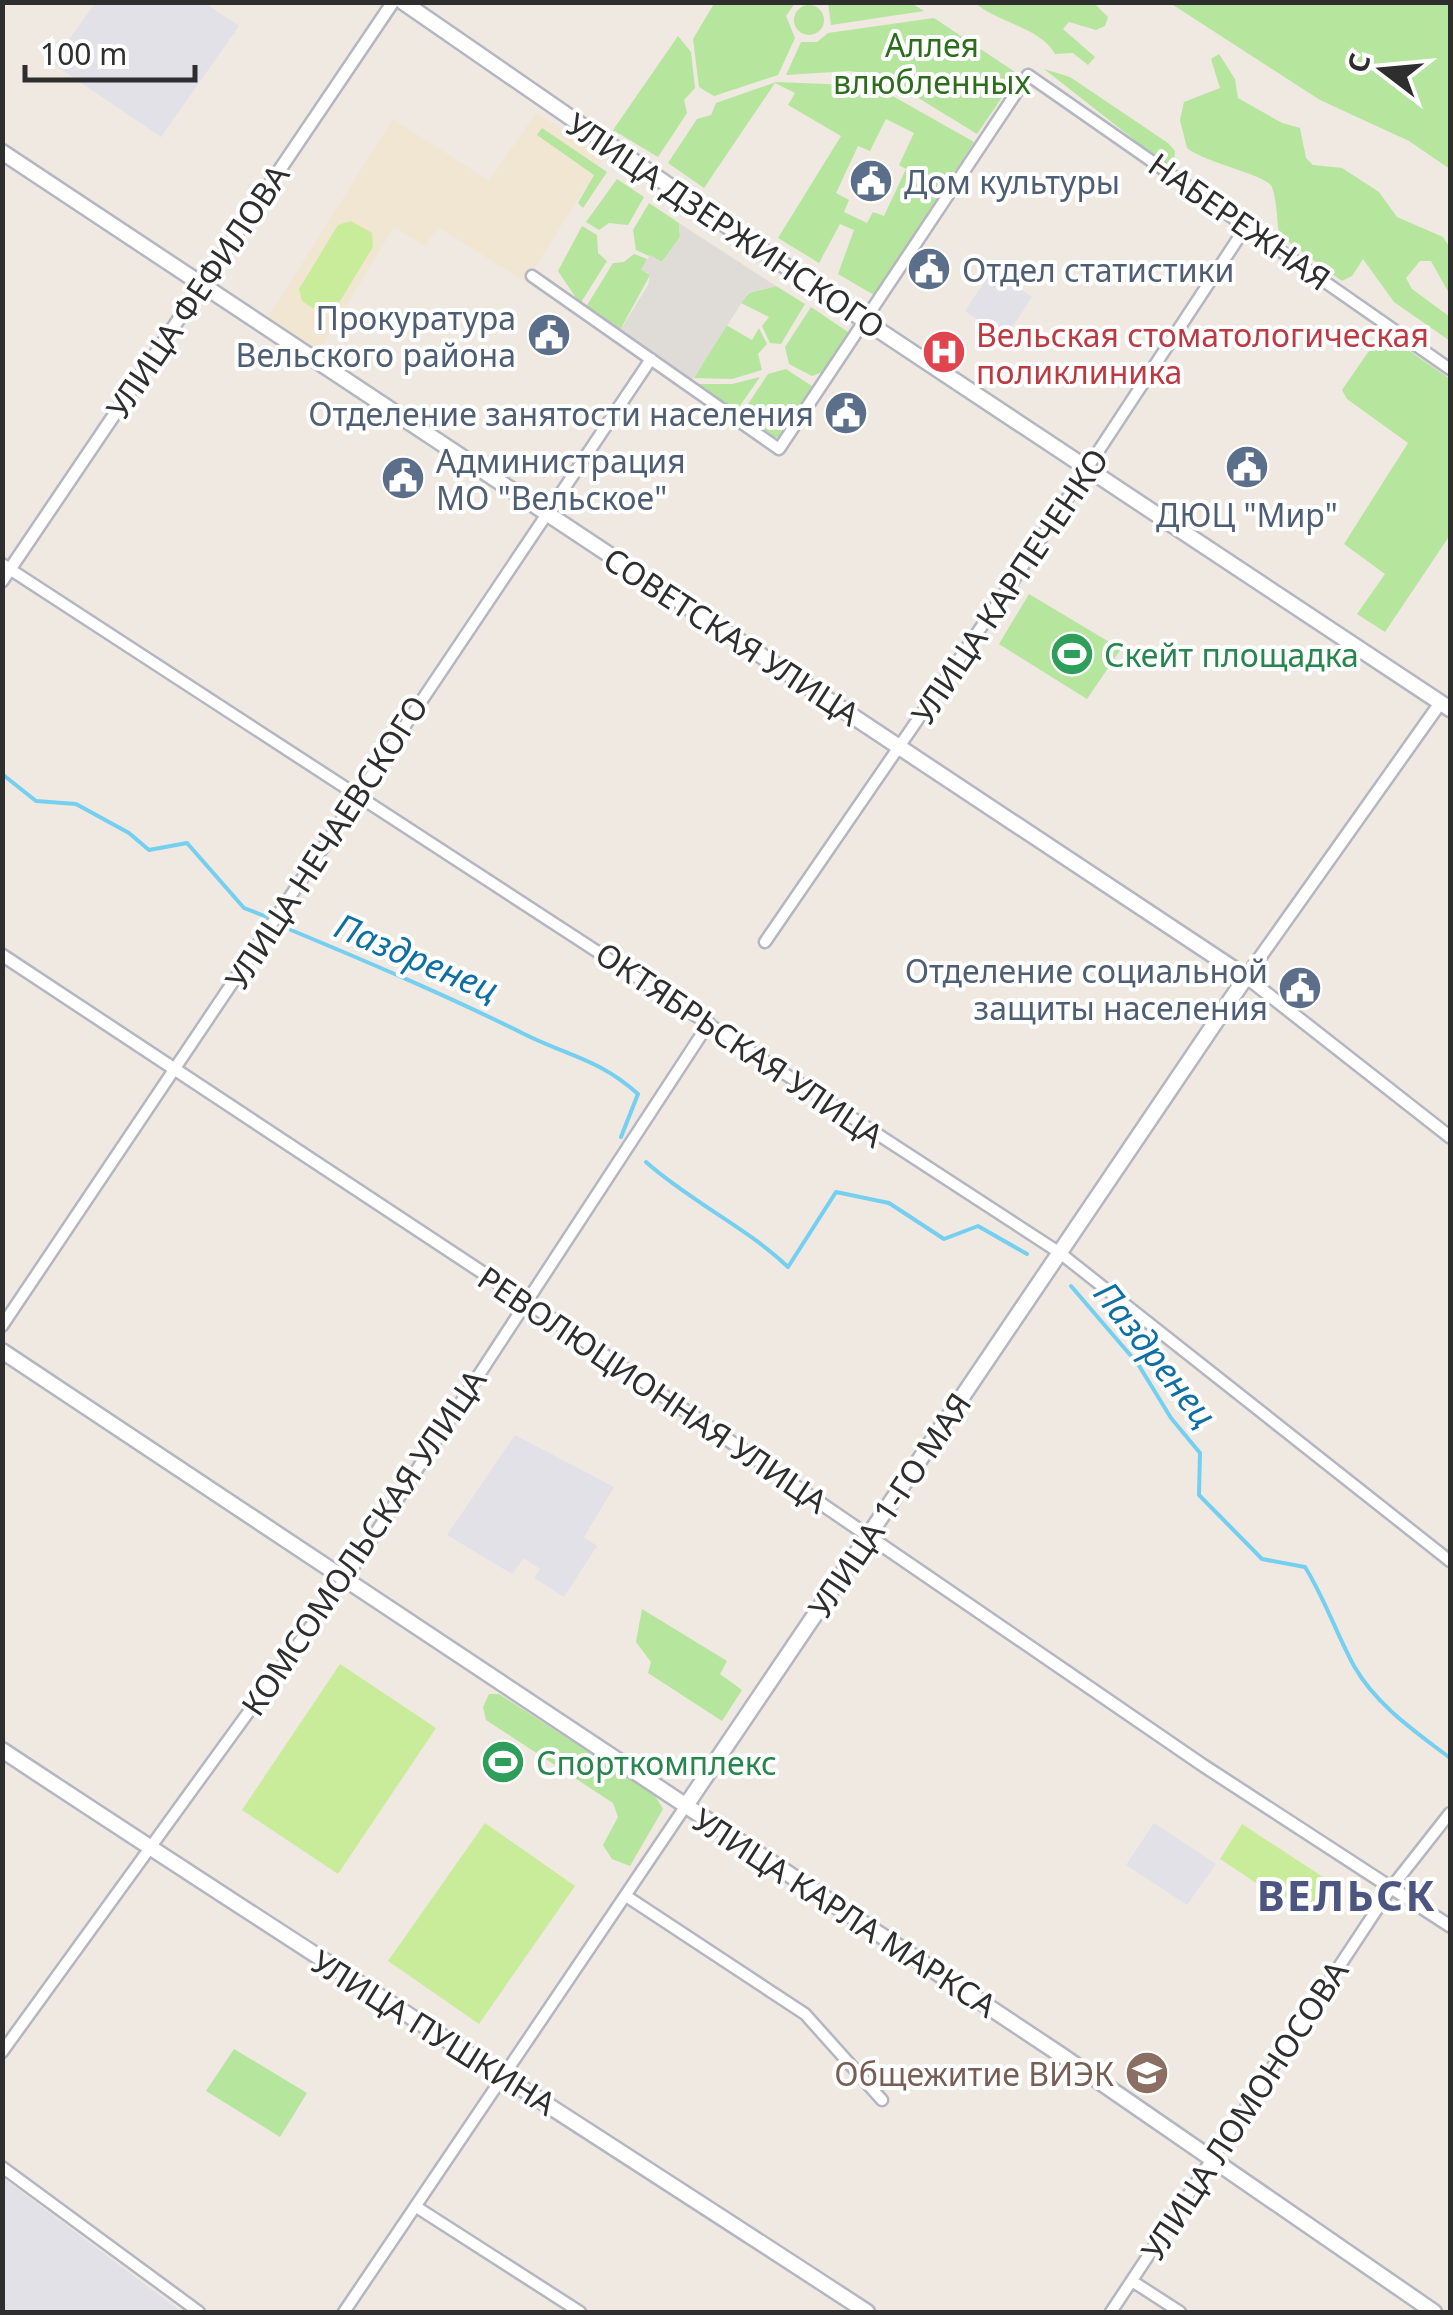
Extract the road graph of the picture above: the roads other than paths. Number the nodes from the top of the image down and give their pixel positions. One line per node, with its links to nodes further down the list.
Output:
1 (393, 2): 6 (street, УЛИЦА ФЕФИЛОВА)
2 (403, 2): 7 (main road, УЛИЦА ДЗЕРЖИНСКОГО)
3 (2, 152): 6 (main road, СОВЕТСКАЯ УЛИЦА)
4 (1248, 225): 7 (street, НАБЕРЕЖНАЯ); 9 (street, НАБЕРЕЖНАЯ); 10 (street, УЛИЦА КАРПЕЧЕНКО)
5 (532, 276): 8 (street)
6 (201, 283): 11 (main road, СОВЕТСКАЯ УЛИЦА); 12 (street, УЛИЦА ФЕФИЛОВА)
7 (864, 322): 8 (street); 10 (main road, УЛИЦА ДЗЕРЖИНСКОГО)
8 (651, 359): 11 (street, УЛИЦА НЕЧАЕВСКОГО)
9 (1450, 369)
10 (1088, 468): 13 (main road, УЛИЦА ДЗЕРЖИНСКОГО); 14 (street, УЛИЦА КАРПЕЧЕНКО)
11 (544, 513): 14 (main road, СОВЕТСКАЯ УЛИЦА); 15 (street, УЛИЦА НЕЧАЕВСКОГО)
12 (5, 572): 15 (street, ОКТЯБРЬСКАЯ УЛИЦА)
13 (1446, 705): 18 (street, УЛИЦА 1-ГО МАЯ)
14 (901, 746): 16 (street, УЛИЦА КАРПЕЧЕНКО); 18 (main road, СОВЕТСКАЯ УЛИЦА)
15 (359, 796): 19 (street, ОКТЯБРЬСКАЯ УЛИЦА); 20 (street, УЛИЦА НЕЧАЕВСКОГО)
16 (764, 942)
17 (2, 955): 20 (street, РЕВОЛЮЦИОННАЯ УЛИЦА)
18 (1246, 977): 21 (street, СОВЕТСКАЯ УЛИЦА); 22 (main road, УЛИЦА 1-ГО МАЯ)
19 (709, 1023): 22 (street, ОКТЯБРЬСКАЯ УЛИЦА); 23 (street, КОМСОМОЛЬСКАЯ УЛИЦА)
20 (176, 1068): 23 (street, РЕВОЛЮЦИОННАЯ УЛИЦА); 24 (street, УЛИЦА НЕЧАЕВСКОГО)
21 (1450, 1137)
22 (1060, 1253): 26 (main road, УЛИЦА 1-ГО МАЯ); 27 (street, ОКТЯБРЬСКАЯ УЛИЦА)
23 (524, 1300): 26 (street, РЕВОЛЮЦИОННАЯ УЛИЦА); 28 (street, КОМСОМОЛЬСКАЯ УЛИЦА)
24 (2, 1326)
25 (2, 1351): 28 (main road, УЛИЦА КАРЛА МАРКСА)
26 (867, 1536): 30 (main road, УЛИЦА 1-ГО МАЯ); 33 (street, РЕВОЛЮЦИОННАЯ УЛИЦА)
27 (1450, 1561)
28 (343, 1582): 30 (main road, УЛИЦА КАРЛА МАРКСА); 32 (street, КОМСОМОЛЬСКАЯ УЛИЦА)
29 (2, 1750): 32 (main road, УЛИЦА ПУШКИНА)
30 (686, 1806): 34 (street, УЛИЦА 1-ГО МАЯ); 39 (main road, УЛИЦА КАРЛА МАРКСА)
31 (1450, 1814): 33 (street, УЛИЦА ЛОМОНОСОВА)
32 (150, 1848): 36 (street, КОМСОМОЛЬСКАЯ УЛИЦА); 37 (main road, УЛИЦА ПУШКИНА)
33 (1390, 1888): 35 (street, РЕВОЛЮЦИОННАЯ УЛИЦА); 39 (street, УЛИЦА ЛОМОНОСОВА)
34 (626, 1896): 37 (street, УЛИЦА 1-ГО МАЯ); 38 (street)
35 (1450, 1926)
36 (2, 2052)
37 (503, 2074): 41 (street, УЛИЦА 1-ГО МАЯ); 46 (main road, УЛИЦА ПУШКИНА)
38 (882, 2100)
39 (1212, 2158): 42 (street, УЛИЦА ЛОМОНОСОВА); 49 (main road, УЛИЦА КАРЛА МАРКСА)
40 (2, 2167): 43 (street)
41 (418, 2208): 44 (street, УЛИЦА 1-ГО МАЯ); 45 (street)
42 (1132, 2281): 47 (street, УЛИЦА ЛОМОНОСОВА); 48 (street)
43 (198, 2312)
44 (344, 2312)
45 (580, 2312)
46 (867, 2312)
47 (1111, 2312)
48 (1180, 2312)
49 (1434, 2312)

